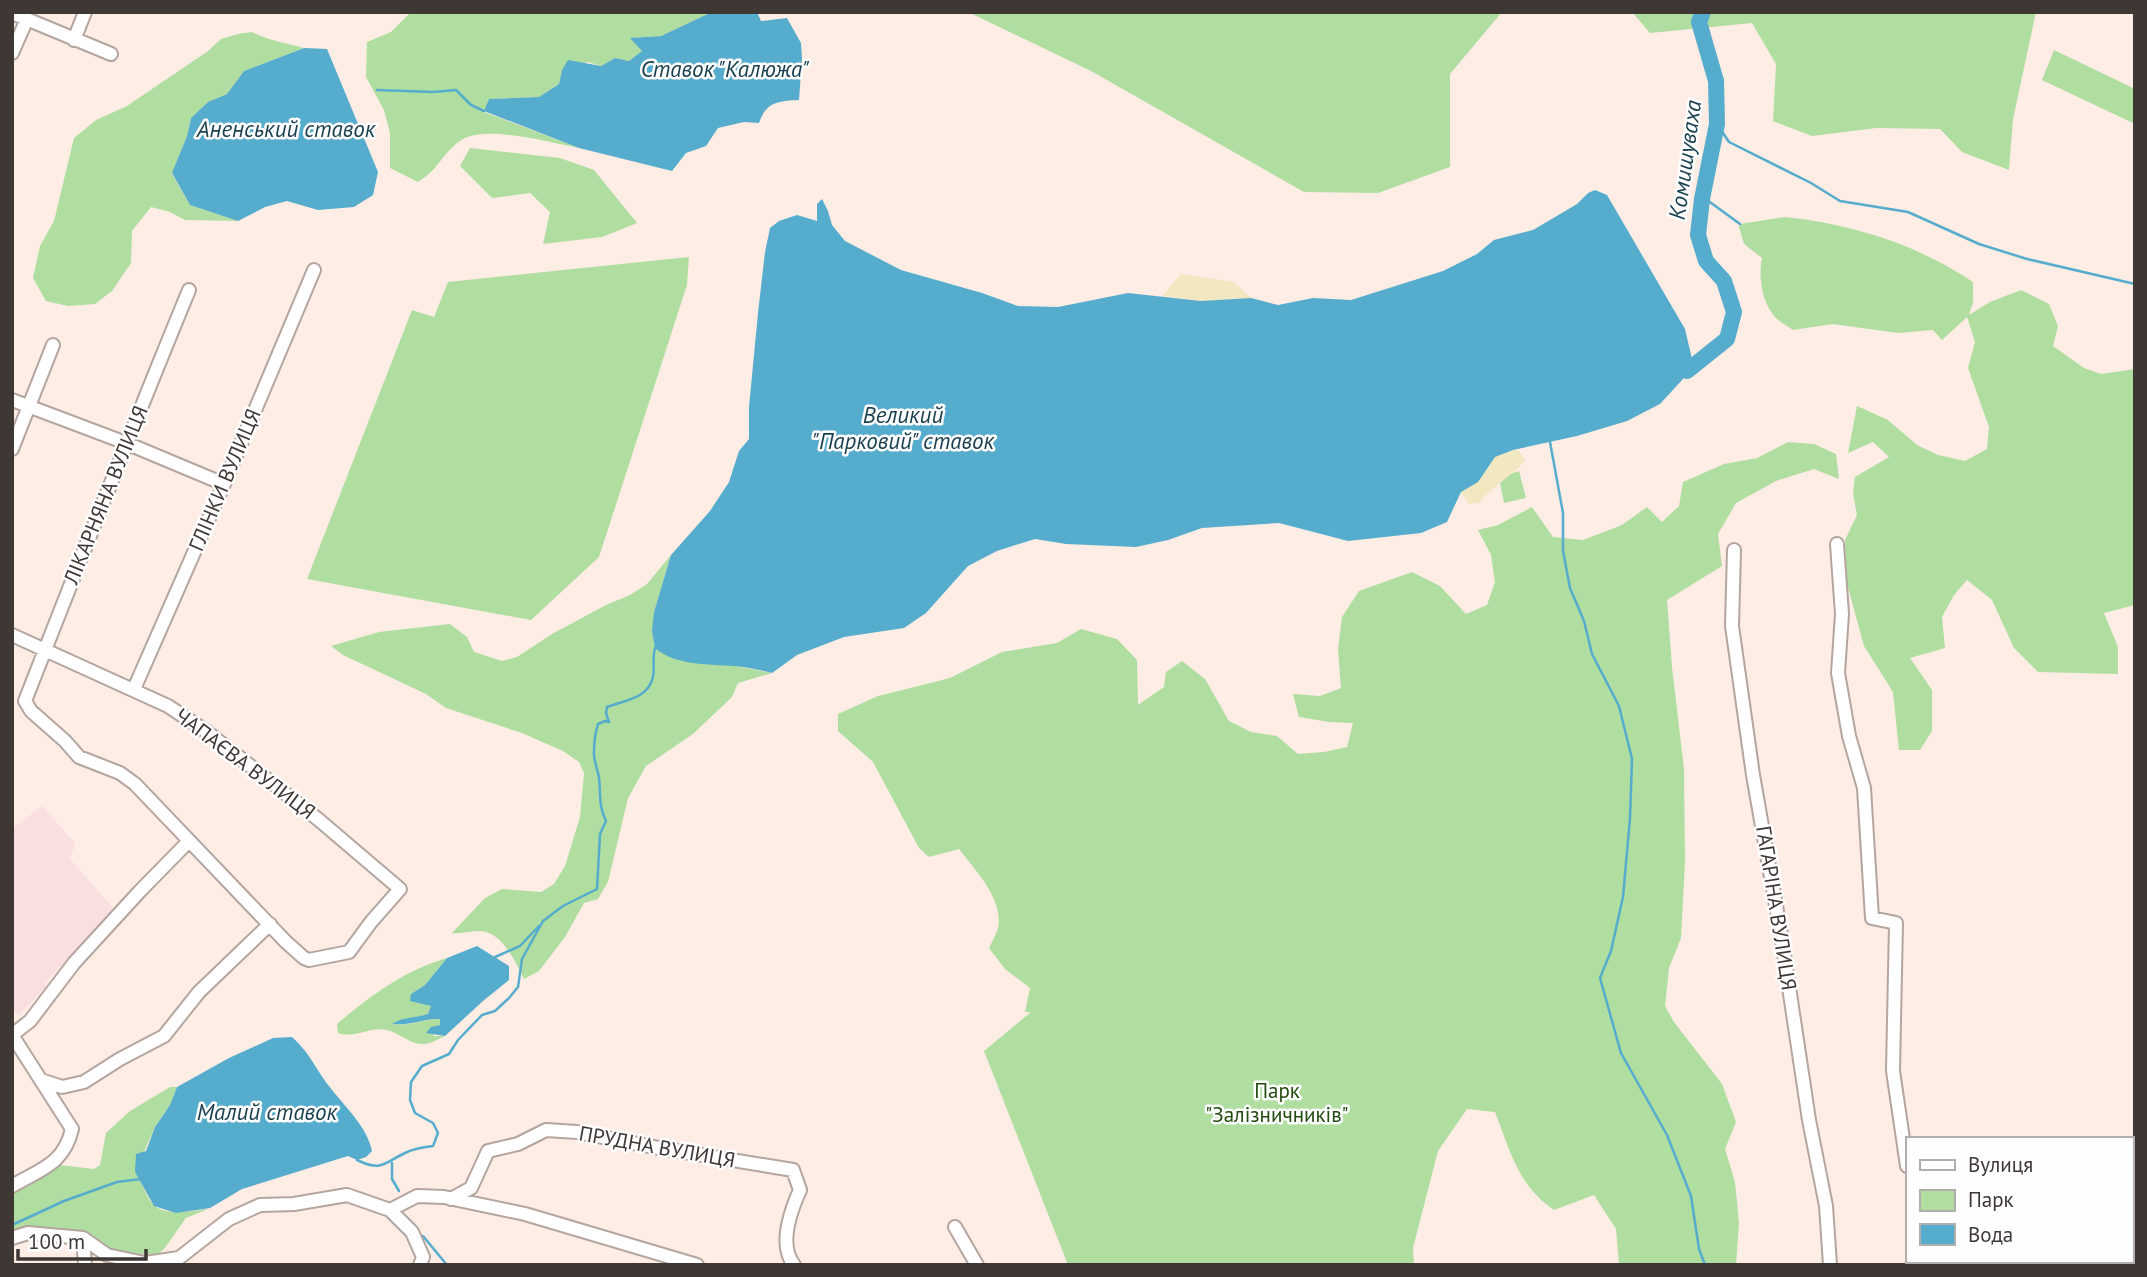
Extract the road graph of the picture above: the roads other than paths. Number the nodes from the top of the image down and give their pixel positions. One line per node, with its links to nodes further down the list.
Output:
1 (85, 12): 4 (street)
2 (12, 13): 3 (street)
3 (27, 19): 4 (street); 5 (street)
4 (74, 40): 6 (street)
5 (12, 53)
6 (111, 54)
7 (314, 270): 14 (street, ГЛІНКИ ВУЛИЦЯ)
8 (189, 290): 12 (street, ЛІКАРНЯНА ВУЛИЦЯ)
9 (53, 345): 11 (street)
10 (12, 400): 11 (street)
11 (29, 406): 12 (street); 13 (street)
12 (126, 443): 14 (street); 18 (street, ЛІКАРНЯНА ВУЛИЦЯ)
13 (12, 449)
14 (224, 484): 19 (street, ГЛІНКИ ВУЛИЦЯ)
15 (1837, 544): 24 (street)
16 (1734, 550): 38 (street, ГАГАРІНА ВУЛИЦЯ)
17 (12, 635): 18 (street, ЧАПАЄВА ВУЛИЦЯ)
18 (45, 650): 19 (street, ЧАПАЄВА ВУЛИЦЯ); 20 (street, ЛІКАРНЯНА ВУЛИЦЯ)
19 (134, 689): 21 (street, ЧАПАЄВА ВУЛИЦЯ)
20 (189, 841): 21 (street); 22 (street)
21 (270, 924): 23 (street)
22 (12, 1035): 23 (street)
23 (41, 1080): 25 (street)
24 (1906, 1159)
25 (12, 1186)
26 (471, 1188): 27 (street); 28 (street); 37 (street, ПРУДНА ВУЛИЦЯ)
27 (451, 1199): 28 (street); 29 (street)
28 (479, 1205): 36 (street)
29 (390, 1210): 32 (street); 35 (street)
30 (955, 1227): 33 (street)
31 (12, 1238): 32 (street)
32 (83, 1238): 34 (street)
33 (973, 1262)
34 (85, 1265)
35 (421, 1265)
36 (697, 1265)
37 (794, 1265)
38 (1830, 1265)

